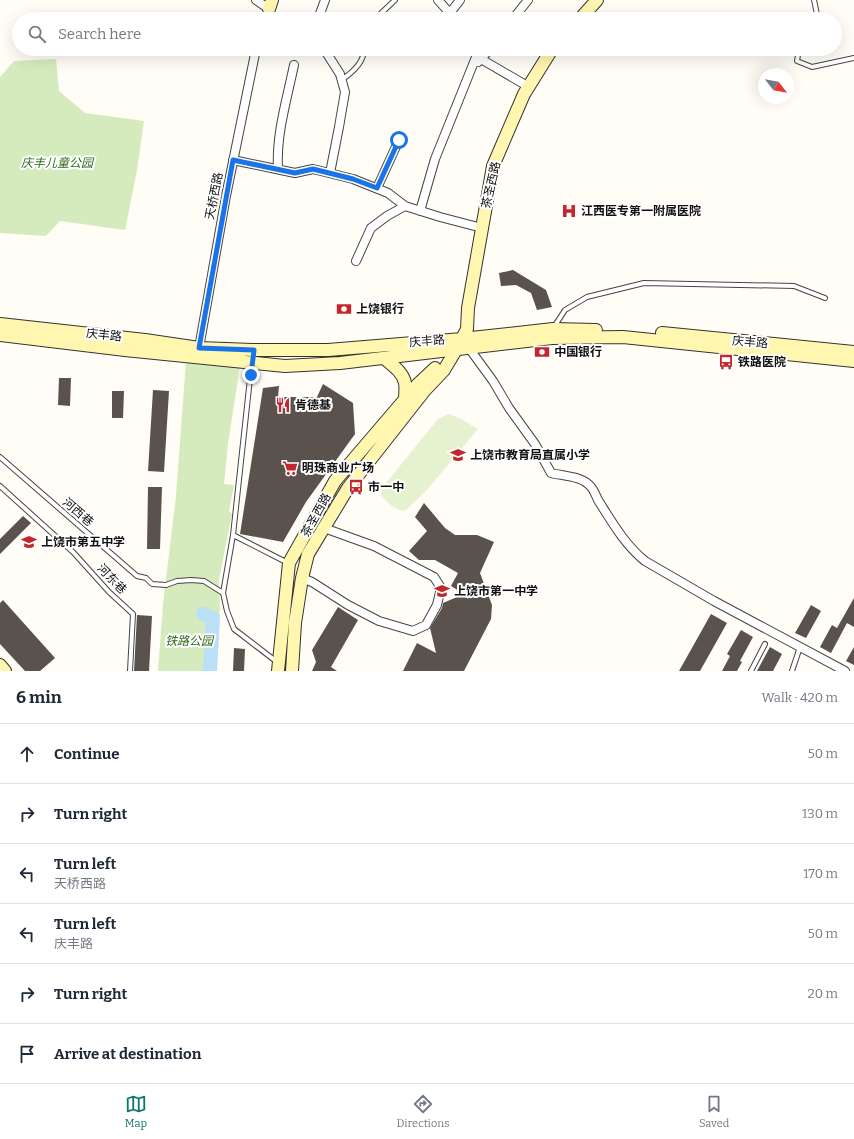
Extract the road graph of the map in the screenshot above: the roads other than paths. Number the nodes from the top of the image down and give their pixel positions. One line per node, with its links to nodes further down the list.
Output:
1 (256, 0): 9 (street)
2 (324, 0): 10 (street)
3 (395, 0): 11 (lane)
4 (438, 0): 12 (street)
5 (460, 0): 13 (street)
6 (528, 0): 14 (street)
7 (597, 0): 15 (main road)
8 (814, 0): 16 (lane)
9 (269, 9)
10 (320, 12)
11 (382, 12)
12 (448, 12)
13 (454, 12)
14 (519, 12)
15 (586, 12)
16 (817, 12)
17 (255, 56): 31 (street, 天桥西路)
18 (328, 56): 28 (street)
19 (362, 56): 28 (lane)
20 (476, 56): 27 (street)
21 (484, 56): 25 (street)
22 (548, 56): 29 (main road, 茶圣西路)
23 (798, 56): 24 (lane)
24 (854, 58)
25 (481, 59): 27 (street); 29 (street)
26 (294, 65): 32 (street)
27 (470, 70): 36 (street)
28 (341, 80): 33 (street)
29 (528, 87): 37 (main road, 茶圣西路)
30 (399, 140): 34 (street)
31 (233, 160): 32 (street); 44 (street, 天桥西路)
32 (278, 170): 33 (street)
33 (330, 173): 34 (street)
34 (377, 188): 35 (street)
35 (405, 206): 36 (street); 38 (street)
36 (420, 211): 37 (street)
37 (482, 228): 43 (main road, 茶圣西路)
38 (356, 261)
39 (825, 298): 41 (lane)
40 (0, 324): 44 (main road, 庆丰路)
41 (553, 328): 43 (main road, 庆丰路); 46 (main road, 庆丰路)
42 (0, 335): 49 (main road)
43 (458, 345): 45 (main road, 庆丰路); 47 (main road); 48 (main road); 50 (main road, 茶圣西路); 53 (main road, 茶圣西路); 59 (street)
44 (199, 348): 45 (main road, 庆丰路)
45 (254, 350): 49 (lane)
46 (854, 352)
47 (384, 358): 49 (main road); 50 (main road)
48 (854, 361)
49 (252, 363): 54 (lane)
50 (405, 400): 55 (main road, 茶圣西路)
51 (0, 457): 57 (lane, 河西巷)
52 (0, 486): 63 (lane, 河东巷)
53 (324, 528): 56 (main road, 茶圣西路); 56 (street)
54 (233, 535): 55 (lane); 57 (lane)
55 (289, 563): 61 (main road, 茶圣西路)
56 (302, 578): 64 (main road, 茶圣西路)
57 (223, 594): 61 (lane)
58 (765, 644): 65 (lane)
59 (801, 646): 66 (lane); 67 (street)
60 (0, 665): 62 (main road)
61 (279, 667)
62 (5, 671)
63 (130, 671)
64 (292, 671)
65 (751, 671)
66 (792, 671)
67 (845, 671)

